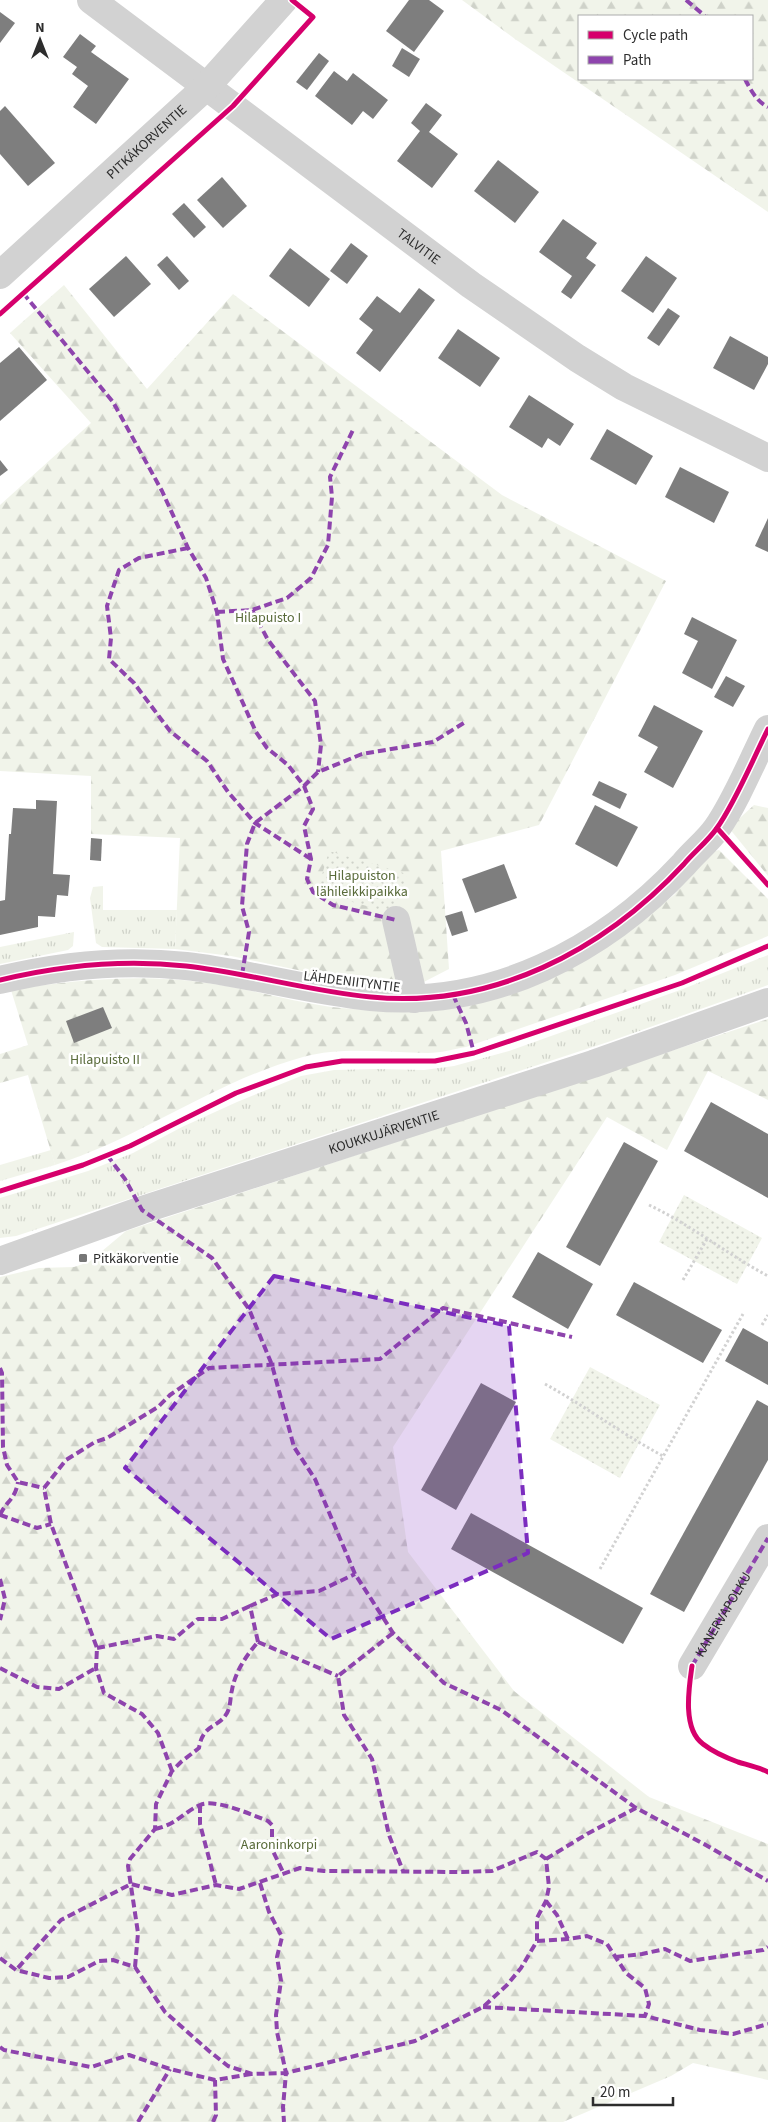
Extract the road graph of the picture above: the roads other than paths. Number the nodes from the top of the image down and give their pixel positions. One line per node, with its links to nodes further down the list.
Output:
1 (91, 0): 3 (street, TALVITIE)
2 (284, 0): 3 (street, PITKÄKORVENTIE)
3 (206, 87): 4 (street, PITKÄKORVENTIE); 5 (street, TALVITIE)
4 (0, 275)
5 (768, 458)
6 (768, 729): 9 (street, LÄHDENIITYNTIE)
7 (396, 920): 9 (street)
8 (0, 980): 9 (street, LÄHDENIITYNTIE)
9 (414, 999)
10 (768, 1002): 11 (street, KOUKKUJÄRVENTIE)
11 (0, 1261)
12 (768, 1538): 13 (street, KANERVAPOLKU)
13 (692, 1666)

